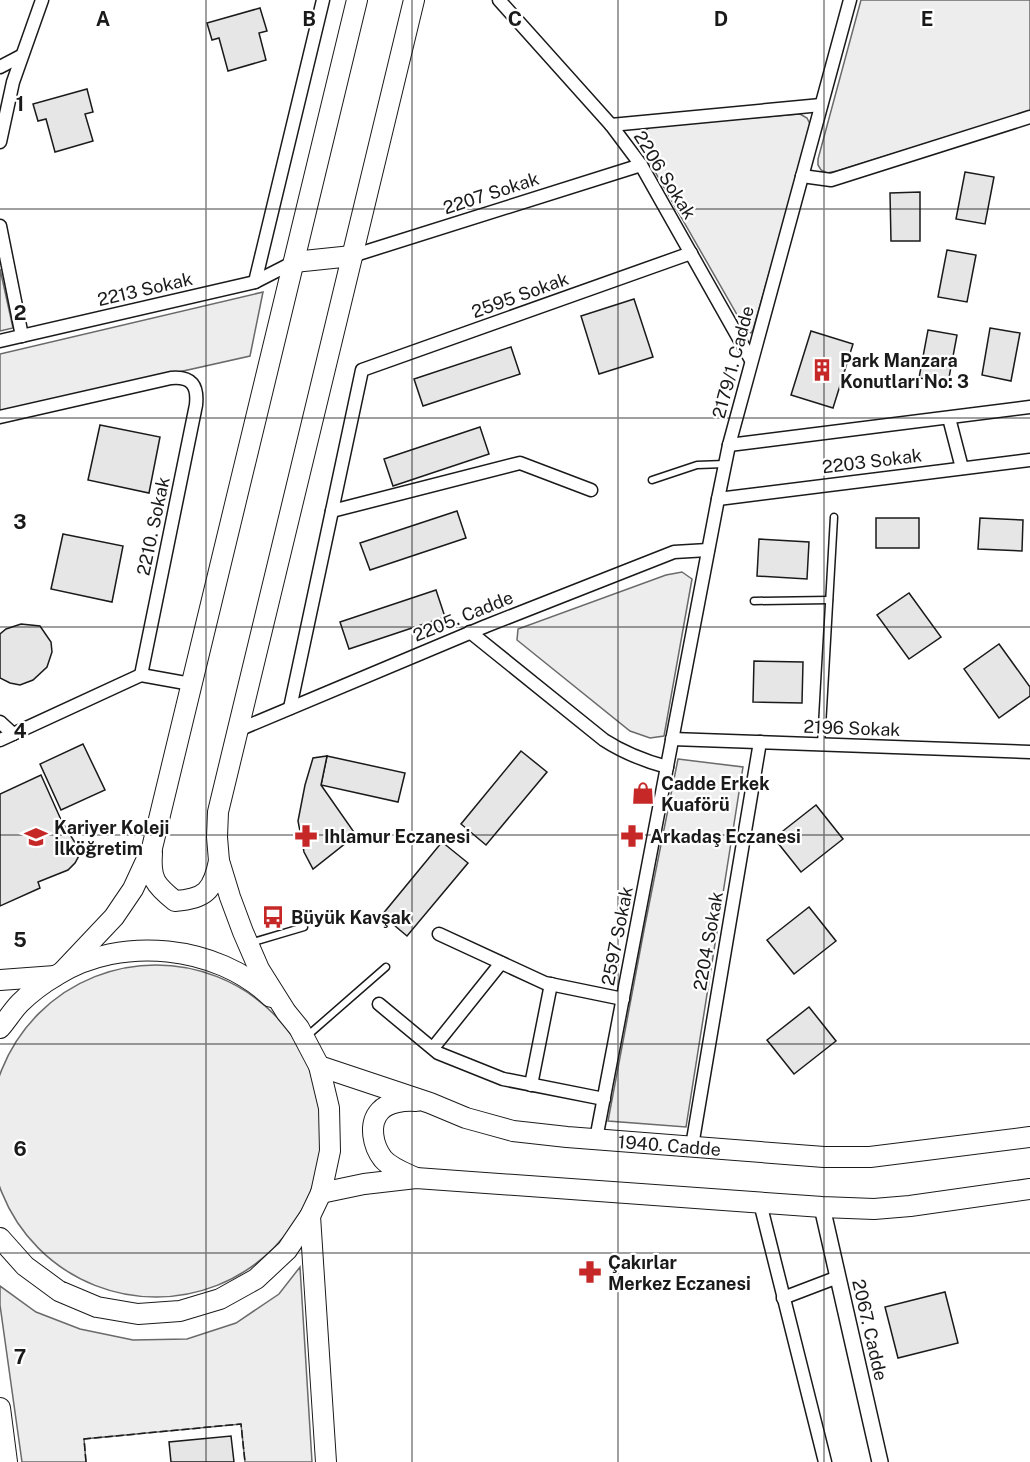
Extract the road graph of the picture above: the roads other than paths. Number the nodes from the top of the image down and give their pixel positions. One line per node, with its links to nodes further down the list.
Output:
1 (42, 0): 7 (street)
2 (323, 0): 19 (street)
3 (357, 0): 18 (main road)
4 (414, 0): 17 (main road)
5 (499, 0): 11 (street, 2206 Sokak)
6 (850, 0): 9 (street, 2179/1. Cadde)
7 (21, 56): 8 (street); 12 (street)
8 (0, 67)
9 (821, 105): 11 (street); 14 (street, 2179/1. Cadde)
10 (1030, 117): 14 (street)
11 (611, 125): 13 (street, 2206 Sokak)
12 (0, 142)
13 (641, 165): 16 (street, 2206 Sokak); 17 (street, 2207 Sokak)
14 (802, 176): 22 (street, 2179/1. Cadde)
15 (0, 226): 20 (street)
16 (691, 253): 22 (street, 2206 Sokak); 33 (street, 2595 Sokak)
17 (352, 256): 18 (main road); 43 (main road)
18 (294, 262): 19 (street, 2213 Sokak); 40 (main road)
19 (255, 282): 20 (street, 2213 Sokak)
20 (22, 336): 21 (street, 2213 Sokak)
21 (0, 341)
22 (751, 360): 26 (street, 2179/1. Cadde)
23 (1030, 407): 25 (street, 2203 Sokak)
24 (0, 417): 39 (street, 2210. Sokak)
25 (949, 418): 26 (street, 2203 Sokak); 29 (street)
26 (729, 445): 28 (street, 2179/1. Cadde)
27 (1030, 460): 29 (street, 2203 Sokak)
28 (725, 464): 30 (lane); 32 (street, 2179/1. Cadde)
29 (962, 468): 32 (street, 2203 Sokak)
30 (652, 480)
31 (591, 490): 33 (street)
32 (718, 499): 35 (street, 2179/1. Cadde)
33 (332, 511): 41 (street)
34 (834, 517): 36 (lane)
35 (708, 550): 38 (street, 2205. Cadde); 45 (street, 2179/1. Cadde)
36 (829, 600): 37 (lane); 48 (lane)
37 (754, 601)
38 (470, 632): 41 (street, 2205. Cadde); 50 (street)
39 (141, 675): 40 (street); 44 (street)
40 (191, 684): 51 (main road)
41 (290, 708): 43 (street, 2205. Cadde)
42 (0, 722): 44 (street)
43 (236, 731): 52 (main road)
44 (13, 734): 46 (street)
45 (672, 739): 47 (street, 2196 Sokak); 50 (street, 2597 Sokak)
46 (0, 740)
47 (760, 742): 48 (street, 2196 Sokak); 73 (street, 2204 Sokak)
48 (821, 744): 49 (street, 2196 Sokak)
49 (1030, 752)
50 (667, 767): 61 (street, 2597 Sokak)
51 (152, 848): 52 (main road); 58 (main road)
52 (219, 861): 55 (main road)
53 (304, 927): 55 (lane)
54 (439, 934): 56 (street)
55 (247, 943): 63 (main road)
56 (501, 963): 60 (street); 66 (street)
57 (386, 967): 65 (lane)
58 (59, 974): 59 (main road); 63 (main road); 64 (main road)
59 (0, 980)
60 (551, 984): 61 (street); 68 (street)
61 (623, 999): 69 (street, 2597 Sokak)
62 (379, 1004): 66 (street)
63 (286, 1012): 65 (main road)
64 (0, 1028)
65 (304, 1038): 67 (main road)
66 (433, 1048): 68 (street)
67 (319, 1066): 70 (main road, 1940. Cadde); 76 (main road)
68 (531, 1085): 69 (street)
69 (604, 1099): 72 (street, 2597 Sokak)
70 (430, 1103): 72 (main road, 1940. Cadde); 74 (main road)
71 (1030, 1137): 73 (main road, 1940. Cadde)
72 (596, 1139): 73 (main road, 1940. Cadde)
73 (692, 1146)
74 (416, 1178): 76 (main road); 77 (main road)
75 (1030, 1189): 78 (main road)
76 (321, 1193): 79 (main road)
77 (759, 1203): 78 (main road); 82 (street)
78 (822, 1207): 81 (street, 2067. Cadde)
79 (310, 1216): 80 (main road); 86 (main road)
80 (0, 1238)
81 (838, 1277): 82 (street); 88 (street, 2067. Cadde)
82 (783, 1298): 87 (street)
83 (0, 1408): 84 (main road)
84 (0, 1417): 85 (main road)
85 (7, 1462)
86 (326, 1462)
87 (825, 1462)
88 (880, 1462)

